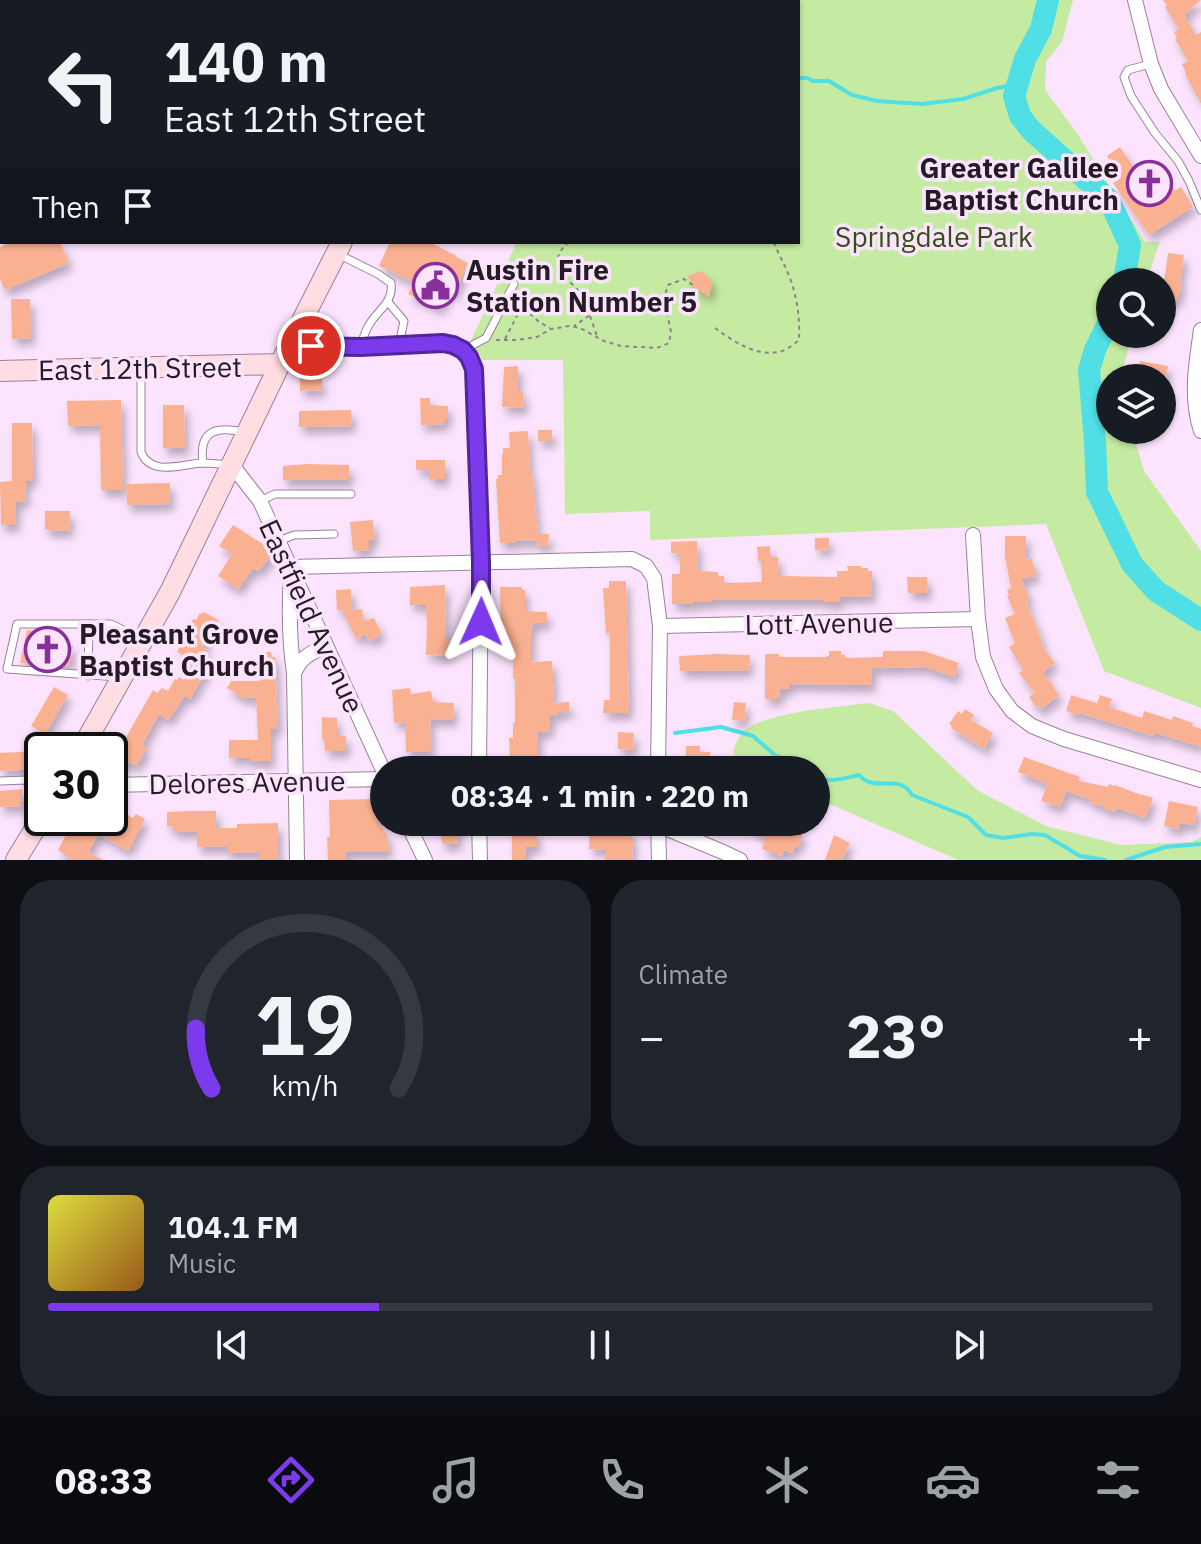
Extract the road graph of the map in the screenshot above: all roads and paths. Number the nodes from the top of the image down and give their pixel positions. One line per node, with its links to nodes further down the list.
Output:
1 (1135, 0): 2 (street)
2 (1151, 64): 3 (street); 4 (lane)
3 (1199, 153): 4 (lane)
4 (1178, 161): 5 (lane)
5 (1201, 210)
6 (567, 244): 12 (path)
7 (775, 244): 14 (path)
8 (339, 248): 11 (lane); 17 (street)
9 (514, 284): 23 (lane)
10 (693, 285): 18 (path)
11 (388, 302): 21 (lane); 22 (lane)
12 (590, 315): 13 (path); 18 (path)
13 (573, 327): 15 (path); 18 (path)
14 (715, 328)
15 (551, 329): 20 (path); 20 (path)
16 (1201, 330): 27 (street)
17 (293, 338): 22 (street); 24 (street)
18 (598, 338)
19 (492, 340): 20 (path)
20 (504, 340)
21 (399, 345): 22 (street); 23 (street)
22 (360, 347)
23 (465, 352): 36 (street)
24 (280, 364): 25 (street, East 12th Street); 28 (street)
25 (141, 368): 26 (street, East 12th Street); 29 (lane)
26 (0, 371)
27 (1201, 431)
28 (247, 433): 29 (lane); 30 (street)
29 (203, 463): 30 (lane)
30 (232, 465): 32 (street, Eastfield Avenue); 41 (street)
31 (351, 494): 32 (lane)
32 (260, 501): 35 (street, Eastfield Avenue)
33 (334, 534): 35 (lane)
34 (973, 535): 38 (street)
35 (279, 541): 37 (street, Eastfield Avenue)
36 (481, 562): 37 (street); 40 (street); 48 (street)
37 (291, 567): 42 (street, Eastfield Avenue); 43 (street)
38 (978, 619): 40 (street, Lott Avenue); 52 (street)
39 (89, 624): 41 (lane); 44 (lane); 44 (lane)
40 (660, 626): 49 (street)
41 (143, 639): 45 (street)
42 (326, 646): 43 (street); 47 (street, Eastfield Avenue)
43 (294, 673): 54 (street)
44 (88, 676): 45 (lane)
45 (121, 678): 46 (street)
46 (91, 732)
47 (377, 756)
48 (479, 756)
49 (658, 756)
50 (370, 779): 54 (street, Delores Avenue)
51 (24, 780): 53 (lane)
52 (1201, 780)
53 (0, 781)
54 (296, 781): 55 (street, Delores Avenue); 62 (street)
55 (128, 785)
56 (31, 836): 61 (street)
57 (414, 836): 63 (street)
58 (479, 836): 64 (street)
59 (658, 836): 65 (street)
60 (685, 836): 66 (street)
61 (16, 860)
62 (297, 860)
63 (425, 860)
64 (480, 860)
65 (659, 860)
66 (740, 860)

